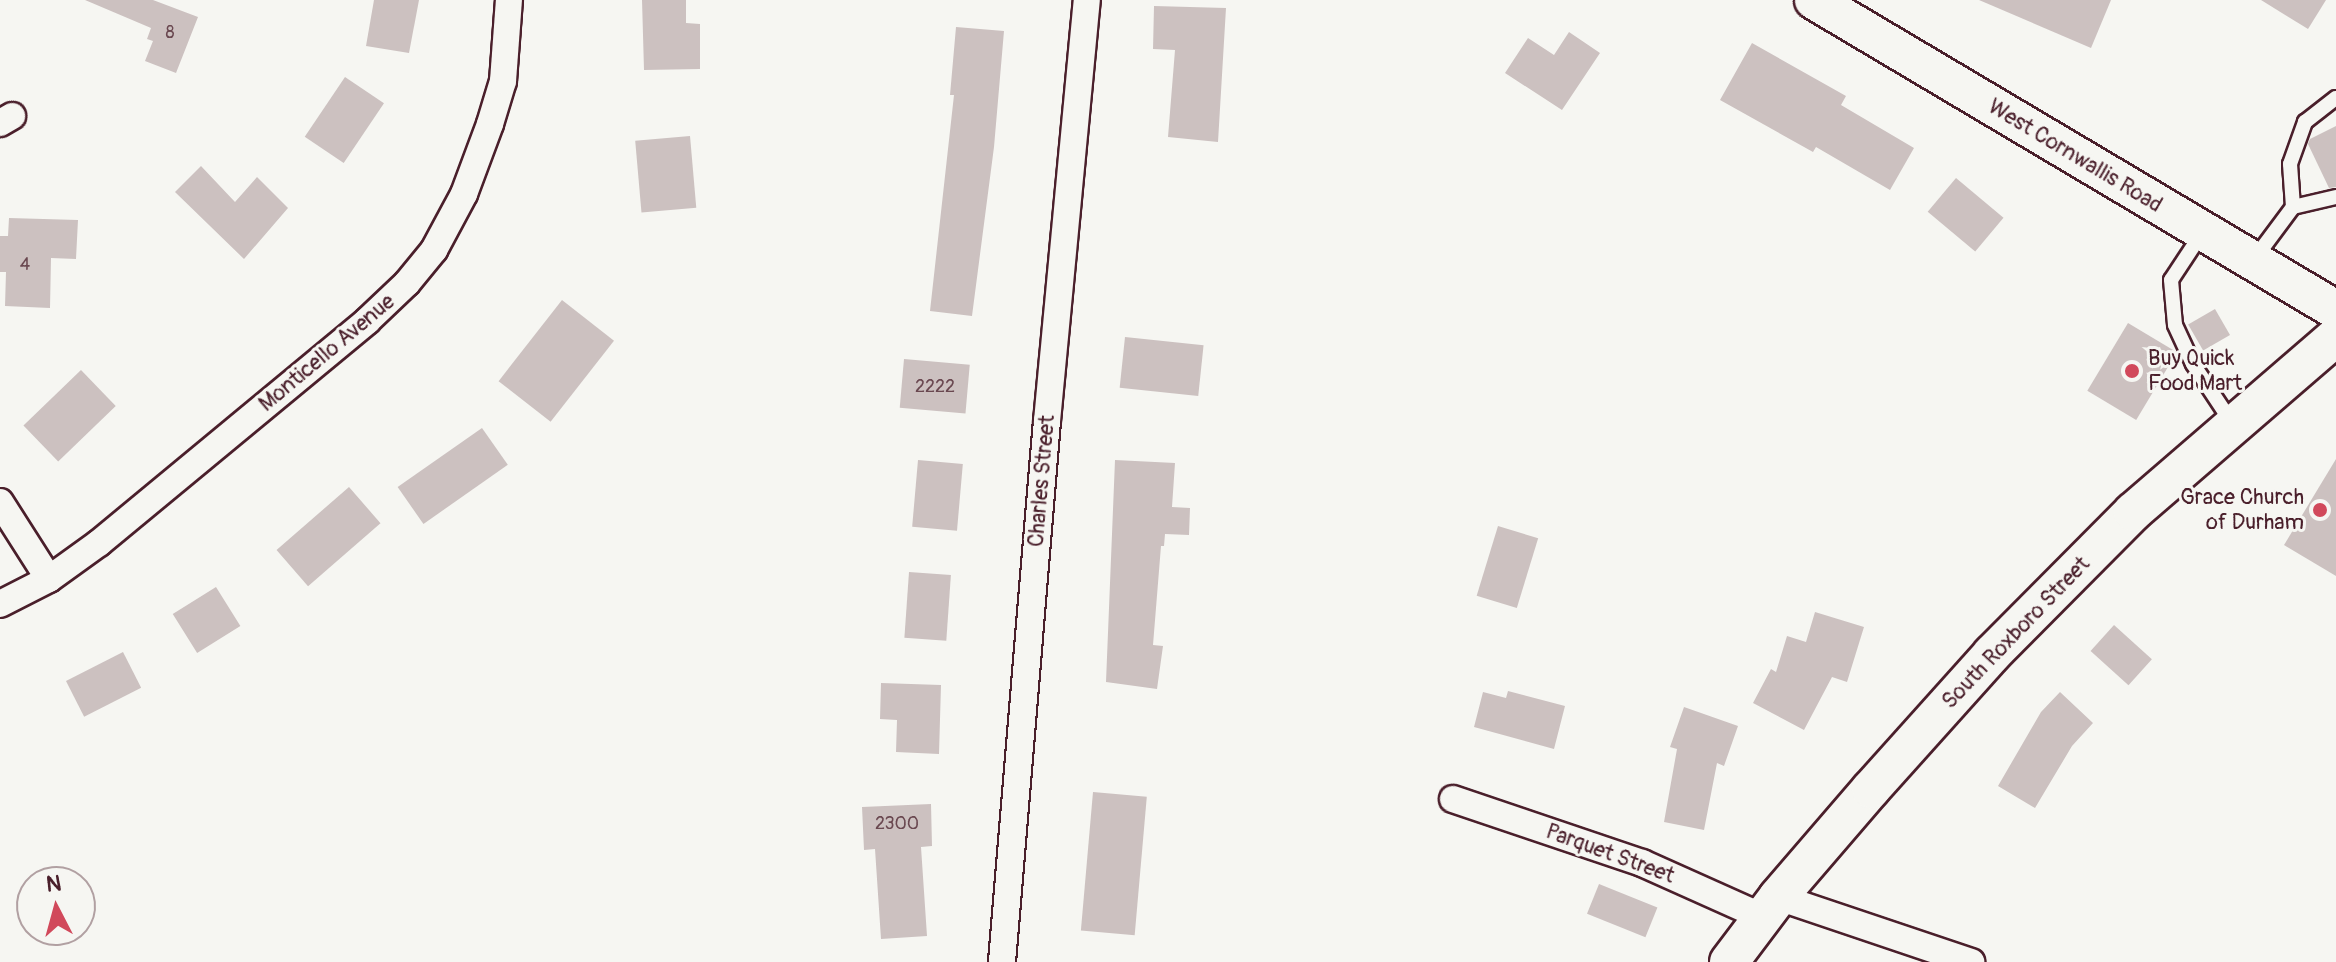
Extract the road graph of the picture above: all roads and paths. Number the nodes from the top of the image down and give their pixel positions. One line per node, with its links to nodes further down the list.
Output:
1 (509, 0): 13 (street, Monticello Avenue)
2 (1087, 0): 17 (street, Charles Street)
3 (1814, 0): 7 (street, West Cornwallis Road)
4 (2336, 98): 6 (lane)
5 (2336, 197): 6 (lane)
6 (2293, 207): 8 (lane)
7 (2202, 232): 8 (street, West Cornwallis Road); 11 (lane)
8 (2252, 262): 9 (street, West Cornwallis Road)
9 (2336, 310)
10 (2336, 337): 11 (street, South Roxboro Street)
11 (2233, 425): 16 (street, South Roxboro Street)
12 (0, 502): 13 (street)
13 (49, 579): 14 (street, Monticello Avenue)
14 (0, 604)
15 (1453, 799): 16 (street, Parquet Street)
16 (1771, 907): 18 (street, South Roxboro Street); 19 (street, Parquet Street)
17 (1002, 962)
18 (1729, 962)
19 (1971, 962)

